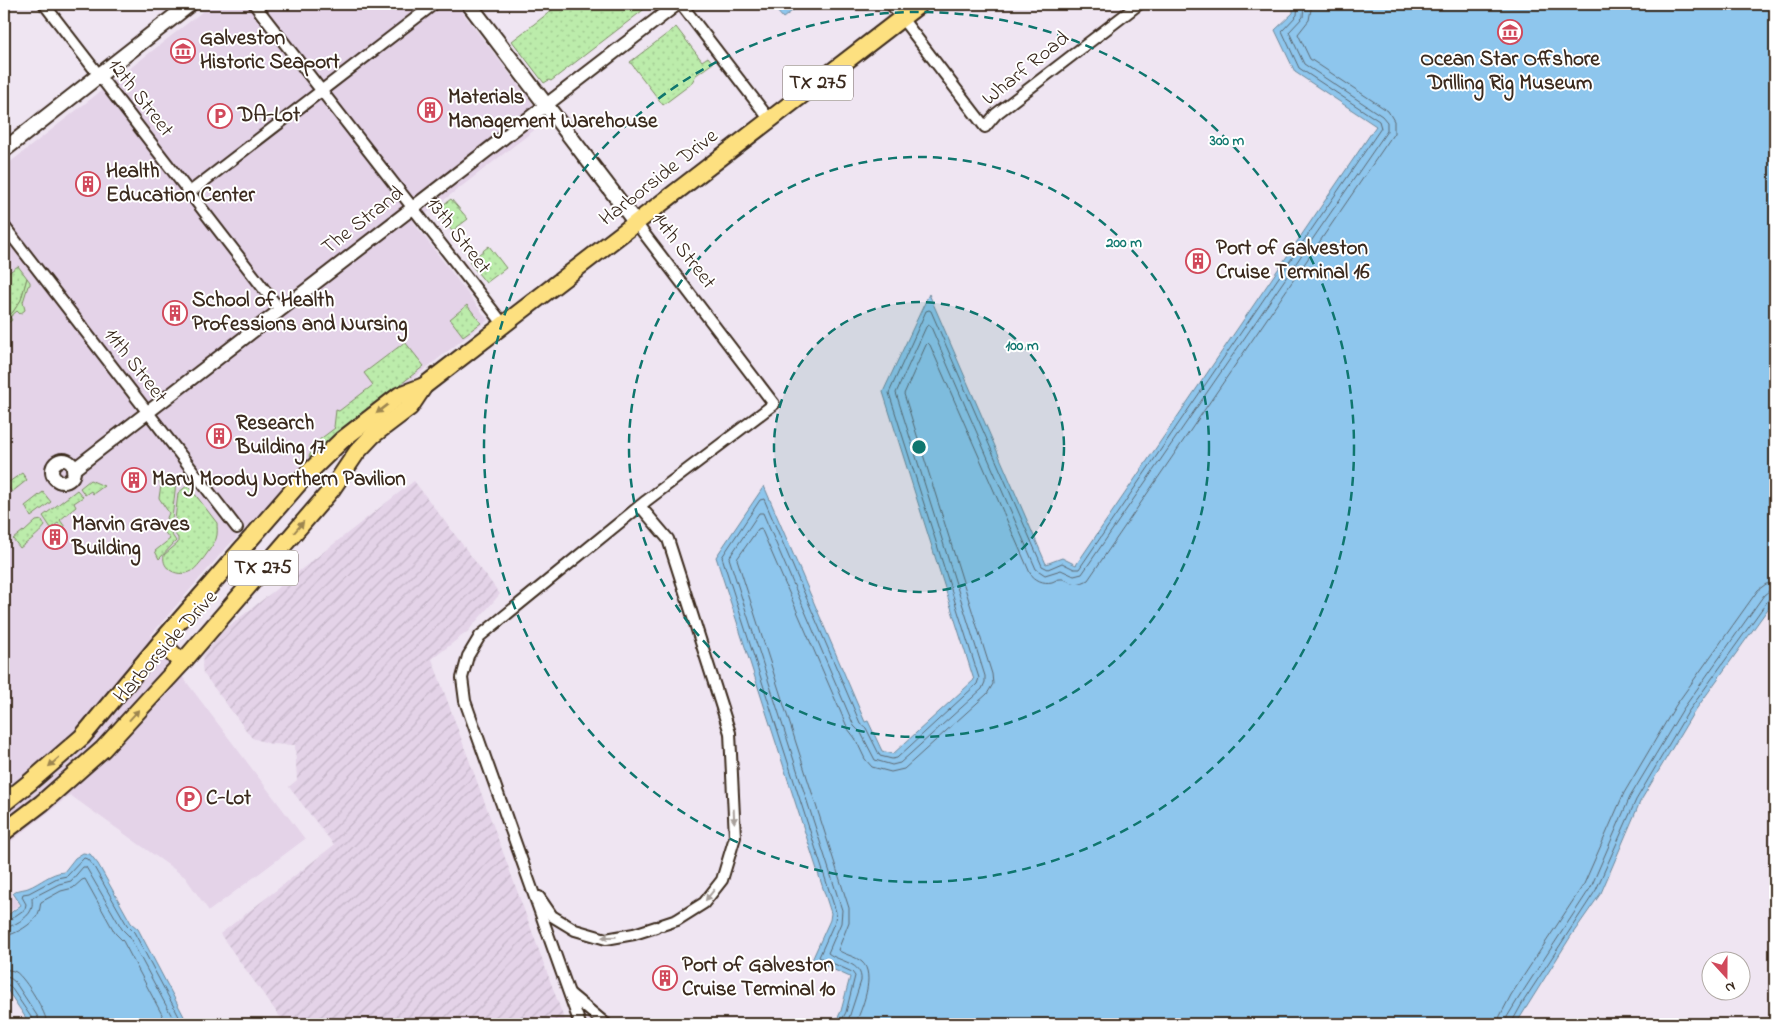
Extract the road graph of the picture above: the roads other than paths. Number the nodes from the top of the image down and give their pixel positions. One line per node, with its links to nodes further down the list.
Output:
1 (44, 4): 12 (street, 12th Street)
2 (190, 4): 12 (main road)
3 (254, 4): 13 (street, 13th Street)
4 (434, 4): 13 (street)
5 (469, 4): 14 (main road, 14th Street)
6 (677, 4): 14 (street, The Strand)
7 (681, 4): 15 (street)
8 (890, 4): 11 (street)
9 (920, 4): 11 (main road, Harborside Drive / TX 275)
10 (1139, 4): 11 (street, Wharf Road)
11 (902, 18): 15 (main road, Harborside Drive / TX 275)
12 (99, 74): 16 (main road); 17 (street, 12th Street)
13 (321, 91): 17 (street); 18 (street, 13th Street)
14 (546, 104): 18 (street, The Strand); 19 (main road, 14th Street)
15 (770, 120): 19 (main road, Harborside Drive / TX 275)
16 (4, 150)
17 (190, 192): 21 (street, 12th Street)
18 (412, 208): 21 (street, The Strand); 22 (street, 13th Street)
19 (636, 223): 22 (main road, Harborside Drive / TX 275); 26 (street, 14th Street)
20 (4, 226): 24 (street, 11th Street)
21 (280, 310): 24 (street, The Strand)
22 (504, 325): 23 (main road, Harborside Drive / TX 275)
23 (424, 386): 28 (main road, Harborside Drive / TX 275, one-way to 28); 29 (main road, Harborside Drive / TX 275, one-way to 23)
24 (147, 412): 25 (street, The Strand); 27 (street, 11th Street)
25 (73, 470)
26 (640, 506): 34 (street); 34 (street, one-way to 34)
27 (237, 528)
28 (161, 642): 29 (main road); 30 (main road, Harborside Drive / TX 275)
29 (182, 663): 31 (main road, Harborside Drive / TX 275, one-way to 29)
30 (82, 737): 31 (main road); 32 (main road, Harborside Drive / TX 275, one-way to 32)
31 (101, 751): 33 (main road, Harborside Drive / TX 275)
32 (4, 802)
33 (4, 832)
34 (530, 884): 35 (street)
35 (569, 993): 36 (street); 37 (street)
36 (580, 1024)
37 (606, 1024)

